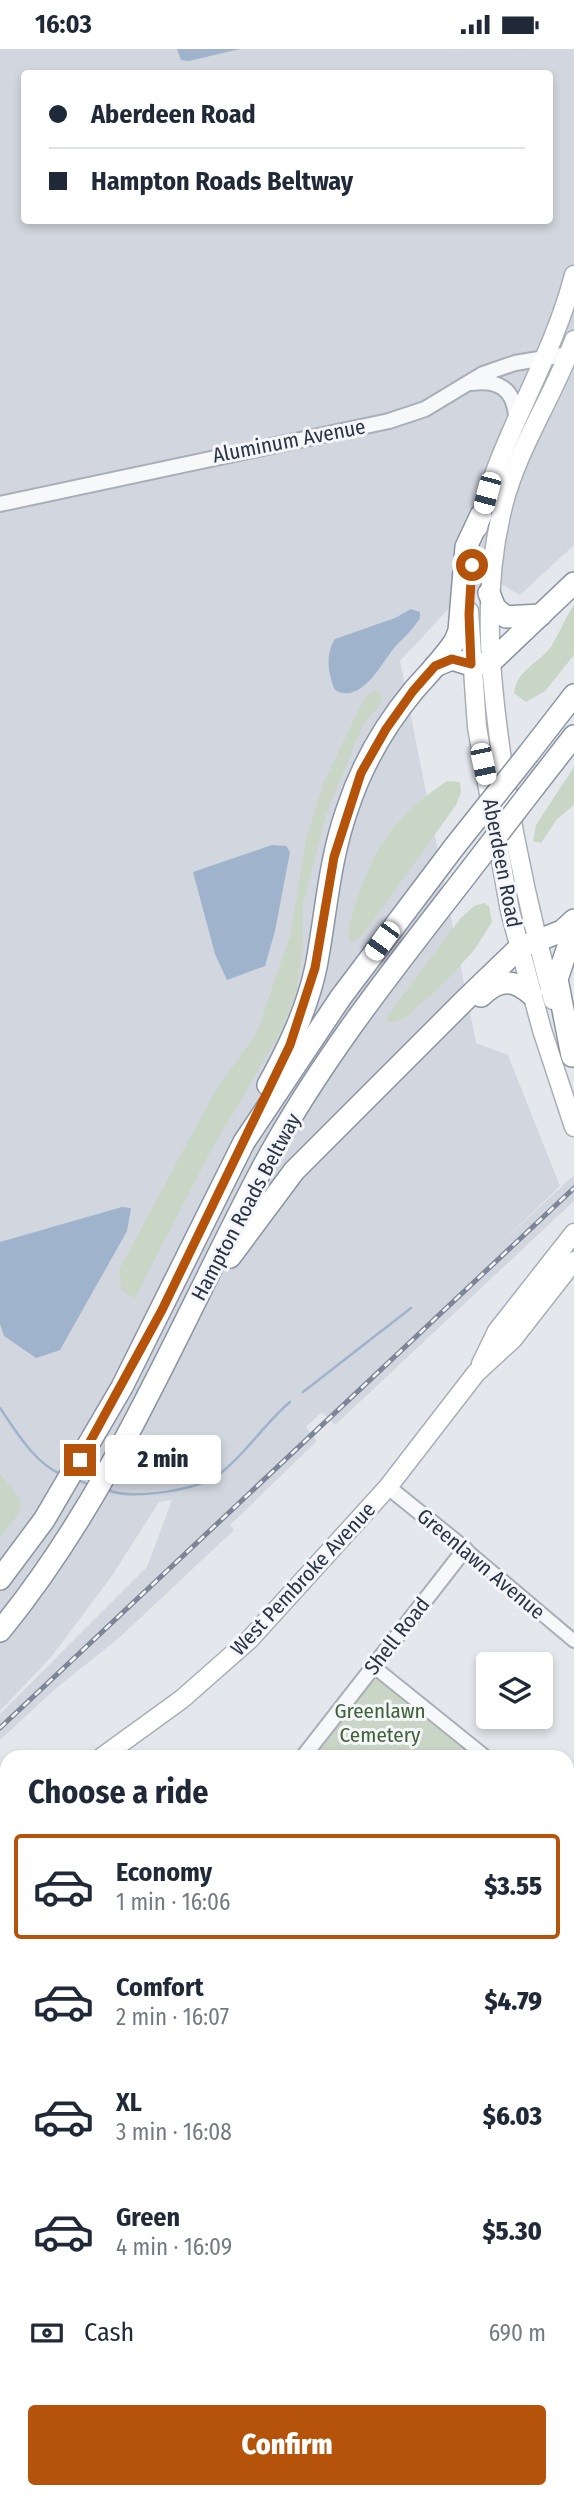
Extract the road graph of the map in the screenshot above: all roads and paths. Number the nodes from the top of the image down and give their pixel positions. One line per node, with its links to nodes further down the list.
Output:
1 (574, 275): 3 (main road, Aberdeen Road)
2 (572, 350): 3 (street, Aluminum Avenue); 9 (main road, Aberdeen Road)
3 (544, 358): 4 (street, Aluminum Avenue); 5 (main road, Aberdeen Road)
4 (463, 385): 5 (street); 6 (street, Aluminum Avenue)
5 (516, 416): 7 (main road, Aberdeen Road)
6 (0, 504)
7 (481, 515): 11 (main road, Aberdeen Road); 12 (highway)
8 (574, 583): 10 (highway)
9 (489, 593): 10 (highway); 11 (main road, Aberdeen Road)
10 (541, 615): 11 (highway)
11 (480, 664): 12 (highway); 17 (main road, Aberdeen Road)
12 (435, 666): 22 (highway)
13 (574, 695): 22 (highway, Hampton Roads Beltway, bridge)
14 (574, 736): 25 (highway, Hampton Roads Beltway, bridge)
15 (574, 920): 17 (highway)
16 (574, 929): 19 (highway)
17 (528, 944): 18 (main road, Aberdeen Road); 19 (main road, Aberdeen Road); 20 (highway)
18 (532, 995): 20 (highway); 21 (main road, Aberdeen Road)
19 (573, 1059)
20 (405, 1061): 25 (highway)
21 (574, 1127)
22 (244, 1142): 29 (highway, Hampton Roads Beltway)
23 (574, 1233): 26 (main road, West Pembroke Avenue)
24 (574, 1261): 26 (main road, West Pembroke Avenue)
25 (195, 1303): 30 (highway, Hampton Roads Beltway)
26 (476, 1373): 27 (main road, West Pembroke Avenue)
27 (388, 1487): 28 (street, Greenlawn Avenue); 33 (main road, West Pembroke Avenue)
28 (465, 1549): 31 (street, Greenlawn Avenue); 32 (street, Shell Road)
29 (0, 1579)
30 (0, 1631)
31 (574, 1641)
32 (373, 1667): 34 (street, Shell Road); 35 (street)
33 (117, 1750)
34 (308, 1750)
35 (477, 1750)

